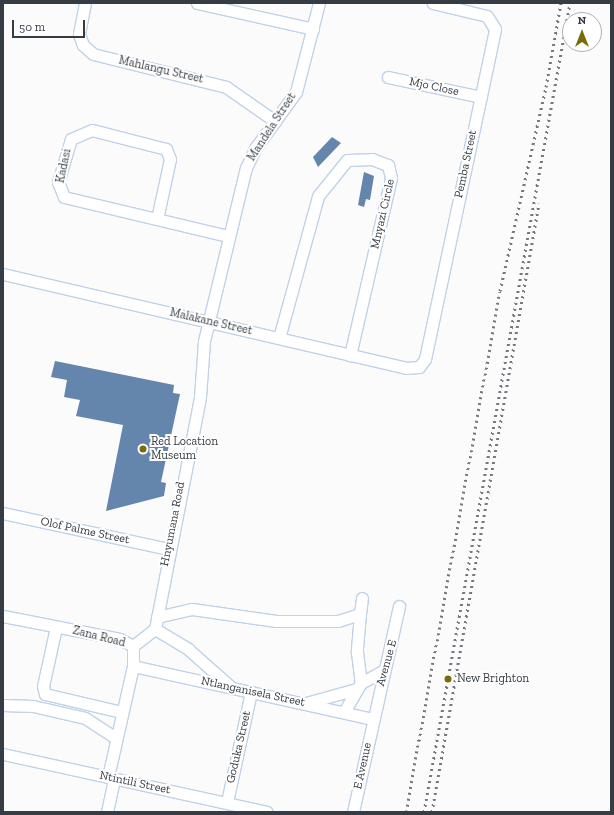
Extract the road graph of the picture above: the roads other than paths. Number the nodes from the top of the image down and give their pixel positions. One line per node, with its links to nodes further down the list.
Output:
1 (85, 3): 10 (street, Mahlangu Street)
2 (197, 3): 6 (street)
3 (319, 3): 7 (street, Mandela Street)
4 (433, 3): 5 (street, Pemba Street)
5 (465, 7): 9 (street, Pemba Street)
6 (238, 8): 7 (street)
7 (313, 29): 10 (street, Mandela Street)
8 (388, 77): 9 (street, Mjo Close)
9 (480, 98): 17 (street, Pemba Street)
10 (275, 121): 12 (street, Mandela Street)
11 (157, 219): 11 (street, Kadasi); 12 (street, Kadasi)
12 (228, 236): 14 (street, Mandela Street)
13 (3, 274): 14 (street, Malakane Street)
14 (209, 321): 15 (street, Malakane Street); 19 (street, Hnyumana Road)
15 (279, 338): 16 (street, Malakane Street); 16 (street, Mnyazi Circle)
16 (350, 355): 17 (street, Malakane Street)
17 (419, 367)
18 (3, 513): 19 (street, Olof Palme Street)
19 (168, 549): 24 (street, Hnyumana Road)
20 (362, 598): 22 (street)
21 (399, 606): 29 (street, Avenue E)
22 (360, 614): 24 (street); 30 (street)
23 (3, 616): 25 (street, Zana Road)
24 (156, 617): 26 (street, Hnyumana Road)
25 (56, 626): 27 (street, Zana Road); 35 (street)
26 (155, 629): 27 (street); 31 (street)
27 (133, 646): 28 (street, Zana Road)
28 (133, 666): 31 (street, Ntlanganisela Street); 36 (street, Zana Road)
29 (384, 670): 30 (street); 38 (street, Avenue E)
30 (359, 686): 33 (street); 37 (street)
31 (232, 688): 32 (street, Ntlanganisela Street)
32 (251, 692): 33 (street, Ntlanganisela Street); 43 (street, Goduka Street)
33 (305, 703): 37 (street, Ntlanganisela Street)
34 (3, 705): 39 (street)
35 (108, 709): 36 (street); 39 (street)
36 (121, 712): 40 (street, Zana Road)
37 (344, 712): 38 (street, Ntlanganisela Street)
38 (373, 719): 46 (street, E Avenue)
39 (95, 722): 40 (street)
40 (116, 738): 42 (street, Zana Road)
41 (3, 754): 42 (street, Ntintili Street)
42 (111, 778): 43 (street, Ntintili Street); 44 (street, Zana Road)
43 (226, 802): 45 (street, Ntintili Street)
44 (107, 812)
45 (268, 812)
46 (354, 812)

